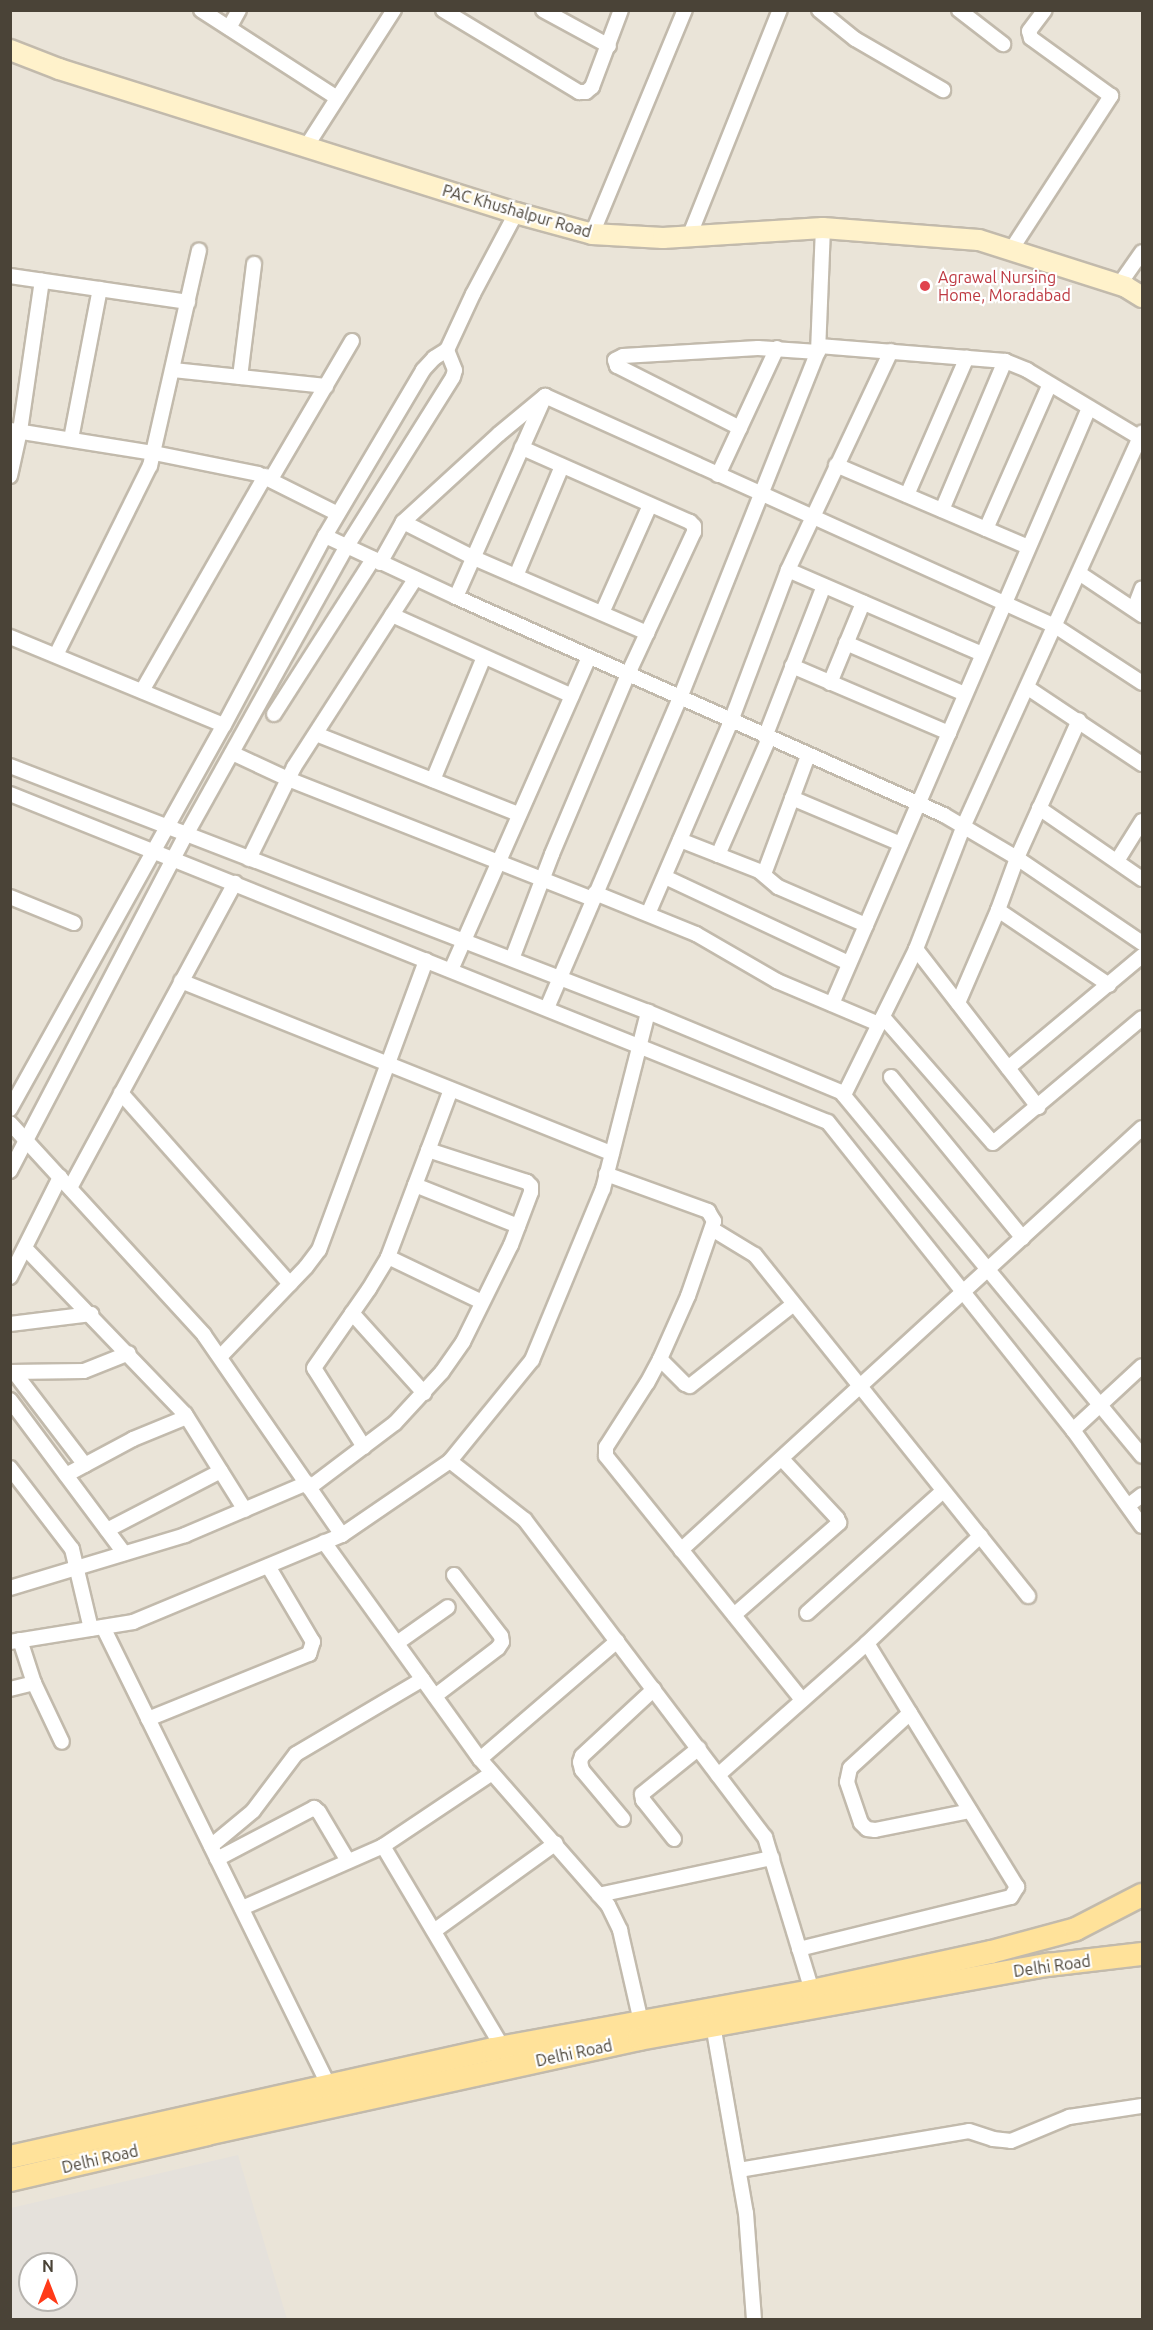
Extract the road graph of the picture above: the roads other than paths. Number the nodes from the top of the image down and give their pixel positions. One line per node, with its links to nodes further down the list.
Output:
1 (201, 10): 12 (street)
2 (239, 10): 12 (street)
3 (394, 10): 17 (street)
4 (443, 10): 14 (street)
5 (543, 10): 14 (street)
6 (621, 10): 14 (street)
7 (686, 10): 21 (street)
8 (780, 10): 22 (street)
9 (819, 10): 16 (street)
10 (959, 10): 13 (street)
11 (1046, 10): 24 (street)
12 (229, 28): 17 (street)
13 (1003, 44)
14 (609, 46)
15 (10, 50): 18 (main road, PAC Khushalpur Road)
16 (943, 90)
17 (337, 98): 18 (street)
18 (306, 147): 19 (main road, PAC Khushalpur Road)
19 (516, 213): 21 (main road, PAC Khushalpur Road); 36 (street)
20 (823, 228): 22 (main road, PAC Khushalpur Road); 24 (main road, PAC Khushalpur Road); 35 (street)
21 (592, 234): 22 (main road, PAC Khushalpur Road)
22 (689, 237)
23 (199, 250): 32 (street)
24 (1011, 250): 29 (main road, PAC Khushalpur Road)
25 (1143, 252): 29 (street)
26 (254, 264): 41 (street)
27 (10, 276): 28 (street)
28 (42, 281): 30 (street); 47 (street)
29 (1119, 285): 31 (main road, PAC Khushalpur Road)
30 (100, 289): 32 (street); 48 (street)
31 (1143, 297)
32 (188, 302): 40 (street)
33 (352, 341): 43 (street)
34 (777, 348): 35 (street); 46 (street); 46 (street)
35 (819, 349): 37 (street); 57 (street)
36 (447, 350): 61 (street); 66 (street)
37 (891, 351): 38 (street); 52 (street)
38 (967, 357): 39 (street); 58 (street)
39 (1005, 361): 42 (street); 60 (street)
40 (173, 370): 41 (street); 51 (street)
41 (240, 377): 43 (street)
42 (1050, 384): 45 (street); 64 (street)
43 (326, 386): 56 (street)
44 (545, 396): 50 (street); 54 (street); 63 (street)
45 (1089, 408): 49 (street); 67 (street)
46 (740, 428): 54 (street)
47 (15, 430): 48 (street); 55 (street)
48 (71, 439): 51 (street)
49 (1141, 439): 71 (street)
50 (522, 448): 53 (street); 68 (street)
51 (154, 453): 56 (street); 87 (street)
52 (836, 465): 58 (street); 62 (street)
53 (562, 466): 59 (street); 72 (street)
54 (718, 475): 57 (street)
55 (10, 476)
56 (268, 477): 61 (street); 95 (street)
57 (761, 495): 62 (street); 98 (street)
58 (907, 495): 60 (street)
59 (650, 505): 80 (street); 83 (street)
60 (942, 510): 64 (street)
61 (338, 514): 65 (street)
62 (811, 518): 70 (street); 78 (street)
63 (403, 522): 68 (street); 69 (street)
64 (986, 529): 67 (street)
65 (325, 536): 66 (street); 102 (street)
66 (347, 546): 69 (street); 106 (street)
67 (1028, 547): 78 (street)
68 (474, 558): 72 (street); 76 (street)
69 (376, 561): 73 (street); 99 (street)
70 (788, 570): 74 (street); 101 (street)
71 (1079, 573): 79 (street); 82 (street)
72 (516, 576): 80 (street)
73 (415, 579): 76 (street); 81 (street)
74 (824, 586): 77 (street); 90 (street)
75 (1143, 588): 79 (street)
76 (456, 597): 89 (street)
77 (863, 603): 85 (street); 86 (street)
78 (1003, 604): 82 (street); 86 (street)
79 (1138, 612)
80 (602, 613): 83 (street)
81 (392, 615): 88 (street); 104 (street)
82 (1055, 626): 93 (street); 94 (street)
83 (647, 633): 91 (street)
84 (10, 636): 87 (street)
85 (846, 643): 92 (street); 96 (street)
86 (982, 654): 96 (street)
87 (56, 655): 95 (street)
88 (484, 657): 97 (street); 111 (street)
89 (589, 657): 91 (street); 97 (street)
90 (792, 666): 92 (street); 105 (street)
91 (628, 674): 98 (street); 132 (street)
92 (830, 683): 103 (street)
93 (1143, 683)
94 (1028, 688): 100 (street); 118 (street)
95 (142, 691): 102 (street)
96 (965, 694): 103 (street)
97 (572, 696): 116 (street)
98 (680, 698): 101 (street); 135 (street)
99 (274, 714)
100 (1079, 720): 108 (street); 115 (street)
101 (731, 721): 105 (street); 121 (street)
102 (224, 725): 119 (street)
103 (949, 733): 114 (street)
104 (316, 734): 110 (street); 111 (street)
105 (767, 737): 107 (street); 124 (street)
106 (232, 753): 110 (street); 120 (street)
107 (808, 756): 113 (street); 114 (street)
108 (1143, 764)
109 (10, 766): 119 (street)
110 (288, 779): 127 (street); 128 (street)
111 (433, 780): 116 (street)
112 (10, 794): 123 (street)
113 (792, 798): 122 (street); 130 (street)
114 (919, 804): 118 (street); 122 (street)
115 (1040, 808): 126 (street); 129 (street)
116 (518, 813): 128 (street)
117 (1143, 822): 129 (street)
118 (964, 825): 126 (street); 143 (street)
119 (166, 826): 120 (street); 123 (street)
120 (186, 835): 125 (street); 127 (street)
121 (680, 840): 124 (street); 131 (street)
122 (902, 844): 140 (street)
123 (155, 851): 125 (street); 166 (street)
124 (718, 855): 130 (street)
125 (174, 858): 134 (street); 169 (street)
126 (1017, 858): 137 (street); 142 (street)
127 (249, 859): 141 (street)
128 (497, 861): 132 (street); 141 (street)
129 (1117, 861): 133 (street)
130 (764, 874): 140 (street)
131 (665, 877): 138 (street); 147 (street)
132 (543, 879): 135 (street); 146 (street)
133 (1143, 879)
134 (235, 883): 145 (street); 150 (street)
135 (594, 896): 138 (street); 149 (street)
136 (10, 897): 139 (street)
137 (998, 910): 151 (street); 153 (street)
138 (648, 915): 152 (street)
139 (74, 923)
140 (866, 925): 147 (street)
141 (462, 940): 146 (street); 148 (street)
142 (1143, 943)
143 (916, 949): 153 (street); 157 (street)
144 (1143, 956): 151 (street)
145 (426, 960): 148 (street); 159 (street)
146 (512, 960): 149 (street)
147 (849, 963): 152 (street)
148 (451, 970): 154 (street)
149 (559, 978): 154 (street); 155 (street)
150 (181, 981): 159 (street); 163 (street)
151 (1108, 985): 160 (street)
152 (832, 1004): 157 (street)
153 (958, 1004): 160 (street)
154 (547, 1008): 158 (street)
155 (648, 1012): 158 (street); 164 (street)
156 (1143, 1018): 165 (street)
157 (881, 1020): 164 (street); 165 (street)
158 (639, 1046): 171 (street); 184 (street)
159 (388, 1064): 162 (street); 183 (street)
160 (1008, 1068): 165 (street)
161 (891, 1077): 178 (street)
162 (451, 1089): 170 (street); 171 (street)
163 (121, 1094): 174 (street); 183 (street)
164 (844, 1095): 181 (street)
165 (1038, 1107)
166 (10, 1109)
167 (10, 1123): 169 (street)
168 (1143, 1128): 178 (street)
169 (26, 1140): 172 (street); 174 (street)
170 (428, 1150): 175 (street); 176 (street)
171 (612, 1153): 173 (street)
172 (10, 1171)
173 (606, 1174): 177 (street); 204 (street)
174 (65, 1182): 179 (street); 191 (street)
175 (415, 1185): 176 (street); 180 (street)
176 (518, 1226): 185 (street)
177 (712, 1229): 186 (street); 192 (street)
178 (1023, 1238): 181 (street)
179 (25, 1248): 182 (street); 188 (street)
180 (387, 1257): 185 (street); 187 (street)
181 (990, 1268): 184 (street); 198 (street)
182 (10, 1276)
183 (290, 1284): 191 (street)
184 (963, 1294): 195 (street); 200 (street)
185 (482, 1302): 196 (street)
186 (794, 1304): 192 (street); 195 (street)
187 (352, 1313): 196 (street); 201 (street)
188 (91, 1314): 189 (street); 190 (street)
189 (10, 1324)
190 (129, 1353): 194 (street); 199 (street)
191 (220, 1357): 209 (street)
192 (660, 1359): 219 (street)
193 (1143, 1366): 198 (street)
194 (12, 1372): 205 (street)
195 (860, 1388): 203 (street); 210 (street)
196 (424, 1393): 201 (street)
197 (10, 1400): 208 (street)
198 (1101, 1406): 200 (street); 202 (street)
199 (187, 1417): 205 (street); 207 (street)
200 (1073, 1430): 212 (street)
201 (364, 1447): 209 (street)
202 (1143, 1456)
203 (782, 1459): 219 (street); 228 (street)
204 (450, 1461): 216 (street); 231 (street)
205 (85, 1465): 208 (street)
206 (10, 1468): 222 (street)
207 (221, 1471): 213 (street); 215 (street)
208 (66, 1475): 215 (street)
209 (308, 1486): 213 (street); 216 (street)
210 (943, 1491): 217 (street); 227 (street)
211 (1143, 1495): 212 (street)
212 (1130, 1505): 214 (street)
213 (245, 1510): 220 (street)
214 (1143, 1526)
215 (106, 1530): 220 (street)
216 (342, 1534): 218 (street)
217 (980, 1536): 225 (street); 233 (street)
218 (324, 1542): 221 (street); 232 (street)
219 (681, 1550): 228 (street)
220 (124, 1553): 222 (street)
221 (268, 1566): 229 (street); 241 (street)
222 (78, 1567): 224 (street); 229 (street)
223 (454, 1575): 238 (street)
224 (10, 1588)
225 (1028, 1596)
226 (448, 1607): 232 (street)
227 (807, 1613)
228 (734, 1615): 239 (street)
229 (97, 1628): 230 (street); 241 (street)
230 (15, 1641): 235 (street)
231 (617, 1641): 237 (street); 244 (street)
232 (397, 1643): 234 (street)
233 (867, 1643): 239 (street); 240 (street)
234 (423, 1679): 238 (street); 252 (street)
235 (34, 1683): 236 (street); 242 (street)
236 (10, 1689)
237 (654, 1689): 243 (street); 248 (street)
238 (435, 1696): 244 (street)
239 (802, 1700): 246 (street)
240 (910, 1713): 247 (street); 247 (street)
241 (148, 1719): 252 (street)
242 (62, 1742)
243 (699, 1748): 246 (street); 249 (street)
244 (480, 1759): 245 (street)
245 (492, 1773): 250 (street); 251 (street)
246 (718, 1775): 253 (street)
247 (970, 1811): 260 (street)
248 (623, 1819)
249 (674, 1839)
250 (556, 1843): 256 (street); 259 (street)
251 (383, 1846): 254 (street); 259 (street)
252 (214, 1852): 254 (street); 257 (street)
253 (772, 1858): 256 (street); 260 (street)
254 (348, 1861): 257 (street)
255 (1143, 1894): 258 (main road)
256 (598, 1895): 265 (street)
257 (242, 1908): 267 (street)
258 (1083, 1926): 262 (main road); 263 (main road)
259 (434, 1931): 266 (street)
260 (799, 1948): 263 (street)
261 (1143, 1954): 262 (main road, Delhi Road)
262 (1095, 1960): 264 (main road, Delhi Road)
263 (812, 1991): 264 (main road)
264 (712, 2018): 265 (main road); 270 (street); 271 (main road, Delhi Road)
265 (641, 2022): 266 (main road)
266 (503, 2048): 267 (main road)
267 (328, 2086): 269 (main road)
268 (1143, 2106): 270 (street)
269 (10, 2157)
270 (739, 2170): 272 (street)
271 (10, 2180)
272 (754, 2319)

